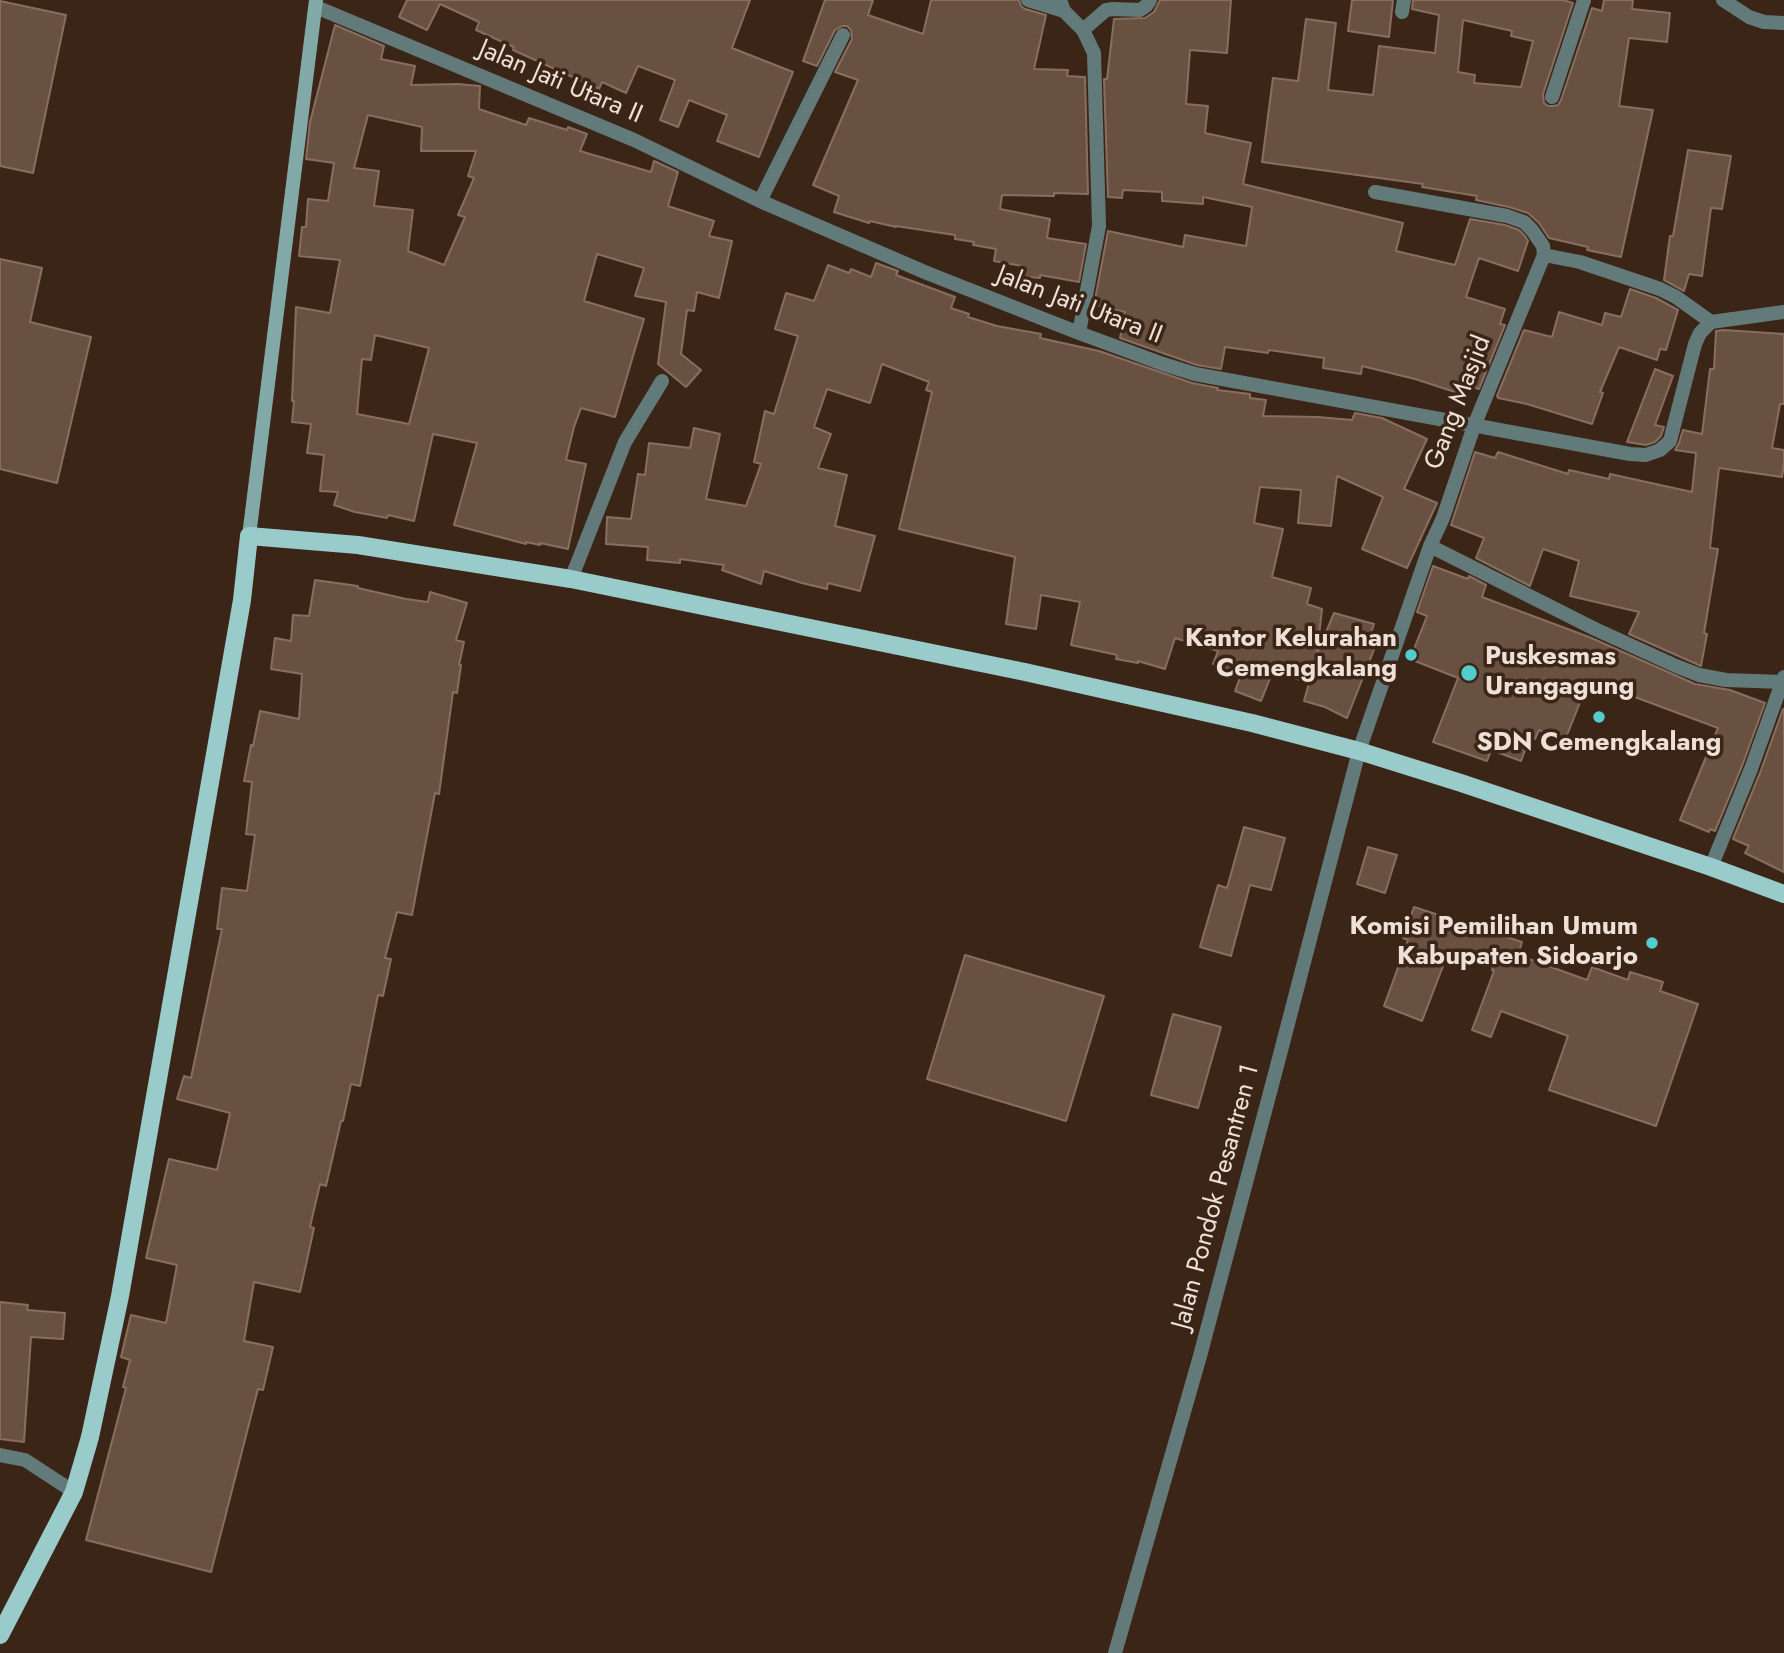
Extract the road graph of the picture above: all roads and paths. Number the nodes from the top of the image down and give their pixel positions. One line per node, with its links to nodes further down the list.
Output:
1 (1028, 0): 6 (street)
2 (1150, 0): 8 (street)
3 (1584, 0): 10 (street)
4 (1723, 0): 7 (street)
5 (316, 3): 12 (street, Jalan Jati Utara II); 19 (main road)
6 (1062, 5): 8 (street)
7 (1784, 23)
8 (1083, 30): 16 (street)
9 (843, 35): 12 (street)
10 (1552, 97)
11 (1375, 192): 13 (street)
12 (760, 201): 16 (street, Jalan Jati Utara II)
13 (1544, 255): 15 (street); 18 (street, Gang Masjid)
14 (1783, 308): 15 (street)
15 (1711, 321): 18 (street, Jalan Jati Utara II)
16 (1079, 333): 18 (street, Jalan Jati Utara II)
17 (662, 380): 21 (street)
18 (1474, 426): 20 (street, Gang Masjid)
19 (250, 536): 21 (main road); 27 (main road)
20 (1430, 546): 22 (street); 23 (street, Gang Masjid)
21 (571, 579): 23 (main road)
22 (1784, 680): 24 (street)
23 (1359, 751): 24 (main road); 29 (street, Jalan Pondok Pesantren 1)
24 (1710, 867): 25 (main road)
25 (1784, 894)
26 (0, 1454): 27 (street)
27 (74, 1492): 28 (main road)
28 (0, 1635)
29 (1115, 1653)

